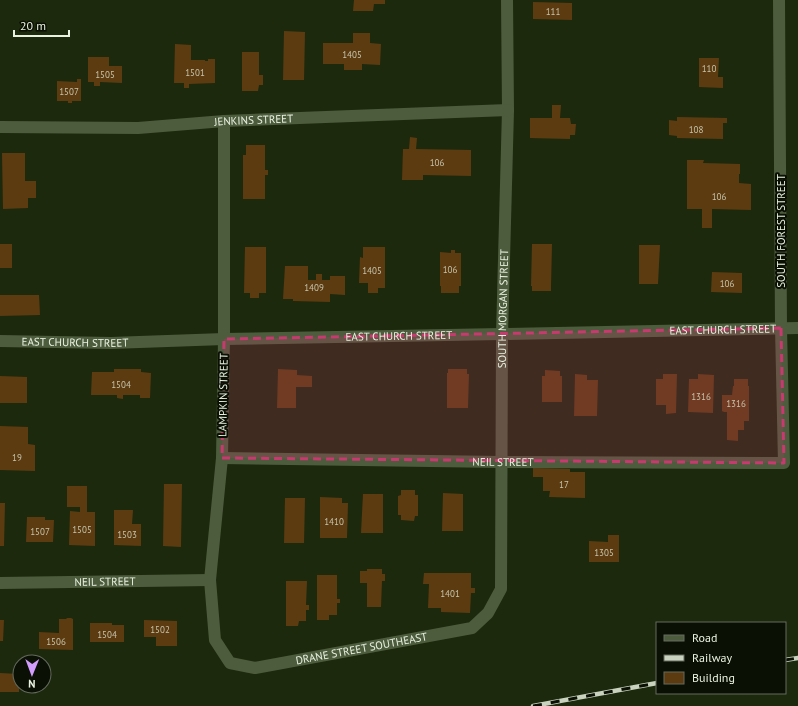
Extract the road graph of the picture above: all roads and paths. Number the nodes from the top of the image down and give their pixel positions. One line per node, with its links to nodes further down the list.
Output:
1 (507, 0): 3 (street, SOUTH MORGAN STREET)
2 (779, 0): 6 (street, SOUTH FOREST STREET)
3 (508, 110): 4 (street, JENKINS STREET); 8 (street, SOUTH MORGAN STREET)
4 (224, 121): 5 (street, JENKINS STREET); 9 (street, LAMPKIN STREET)
5 (0, 127)
6 (782, 328): 7 (street, EAST CHURCH STREET); 8 (street, EAST CHURCH STREET); 13 (street, SOUTH FOREST STREET)
7 (798, 328)
8 (502, 334): 9 (street, EAST CHURCH STREET); 12 (street, SOUTH MORGAN STREET)
9 (224, 339): 10 (street, EAST CHURCH STREET); 11 (street, LAMPKIN STREET)
10 (0, 341)
11 (222, 458): 12 (street, NEIL STREET); 14 (street, LAMPKIN STREET)
12 (502, 462): 13 (street, NEIL STREET); 16 (street, SOUTH MORGAN STREET)
13 (784, 462)
14 (210, 580): 15 (street, NEIL STREET); 17 (street, LAMPKIN STREET)
15 (0, 583)
16 (488, 613): 17 (street, DRANE STREET SOUTHEAST)
17 (230, 663)

